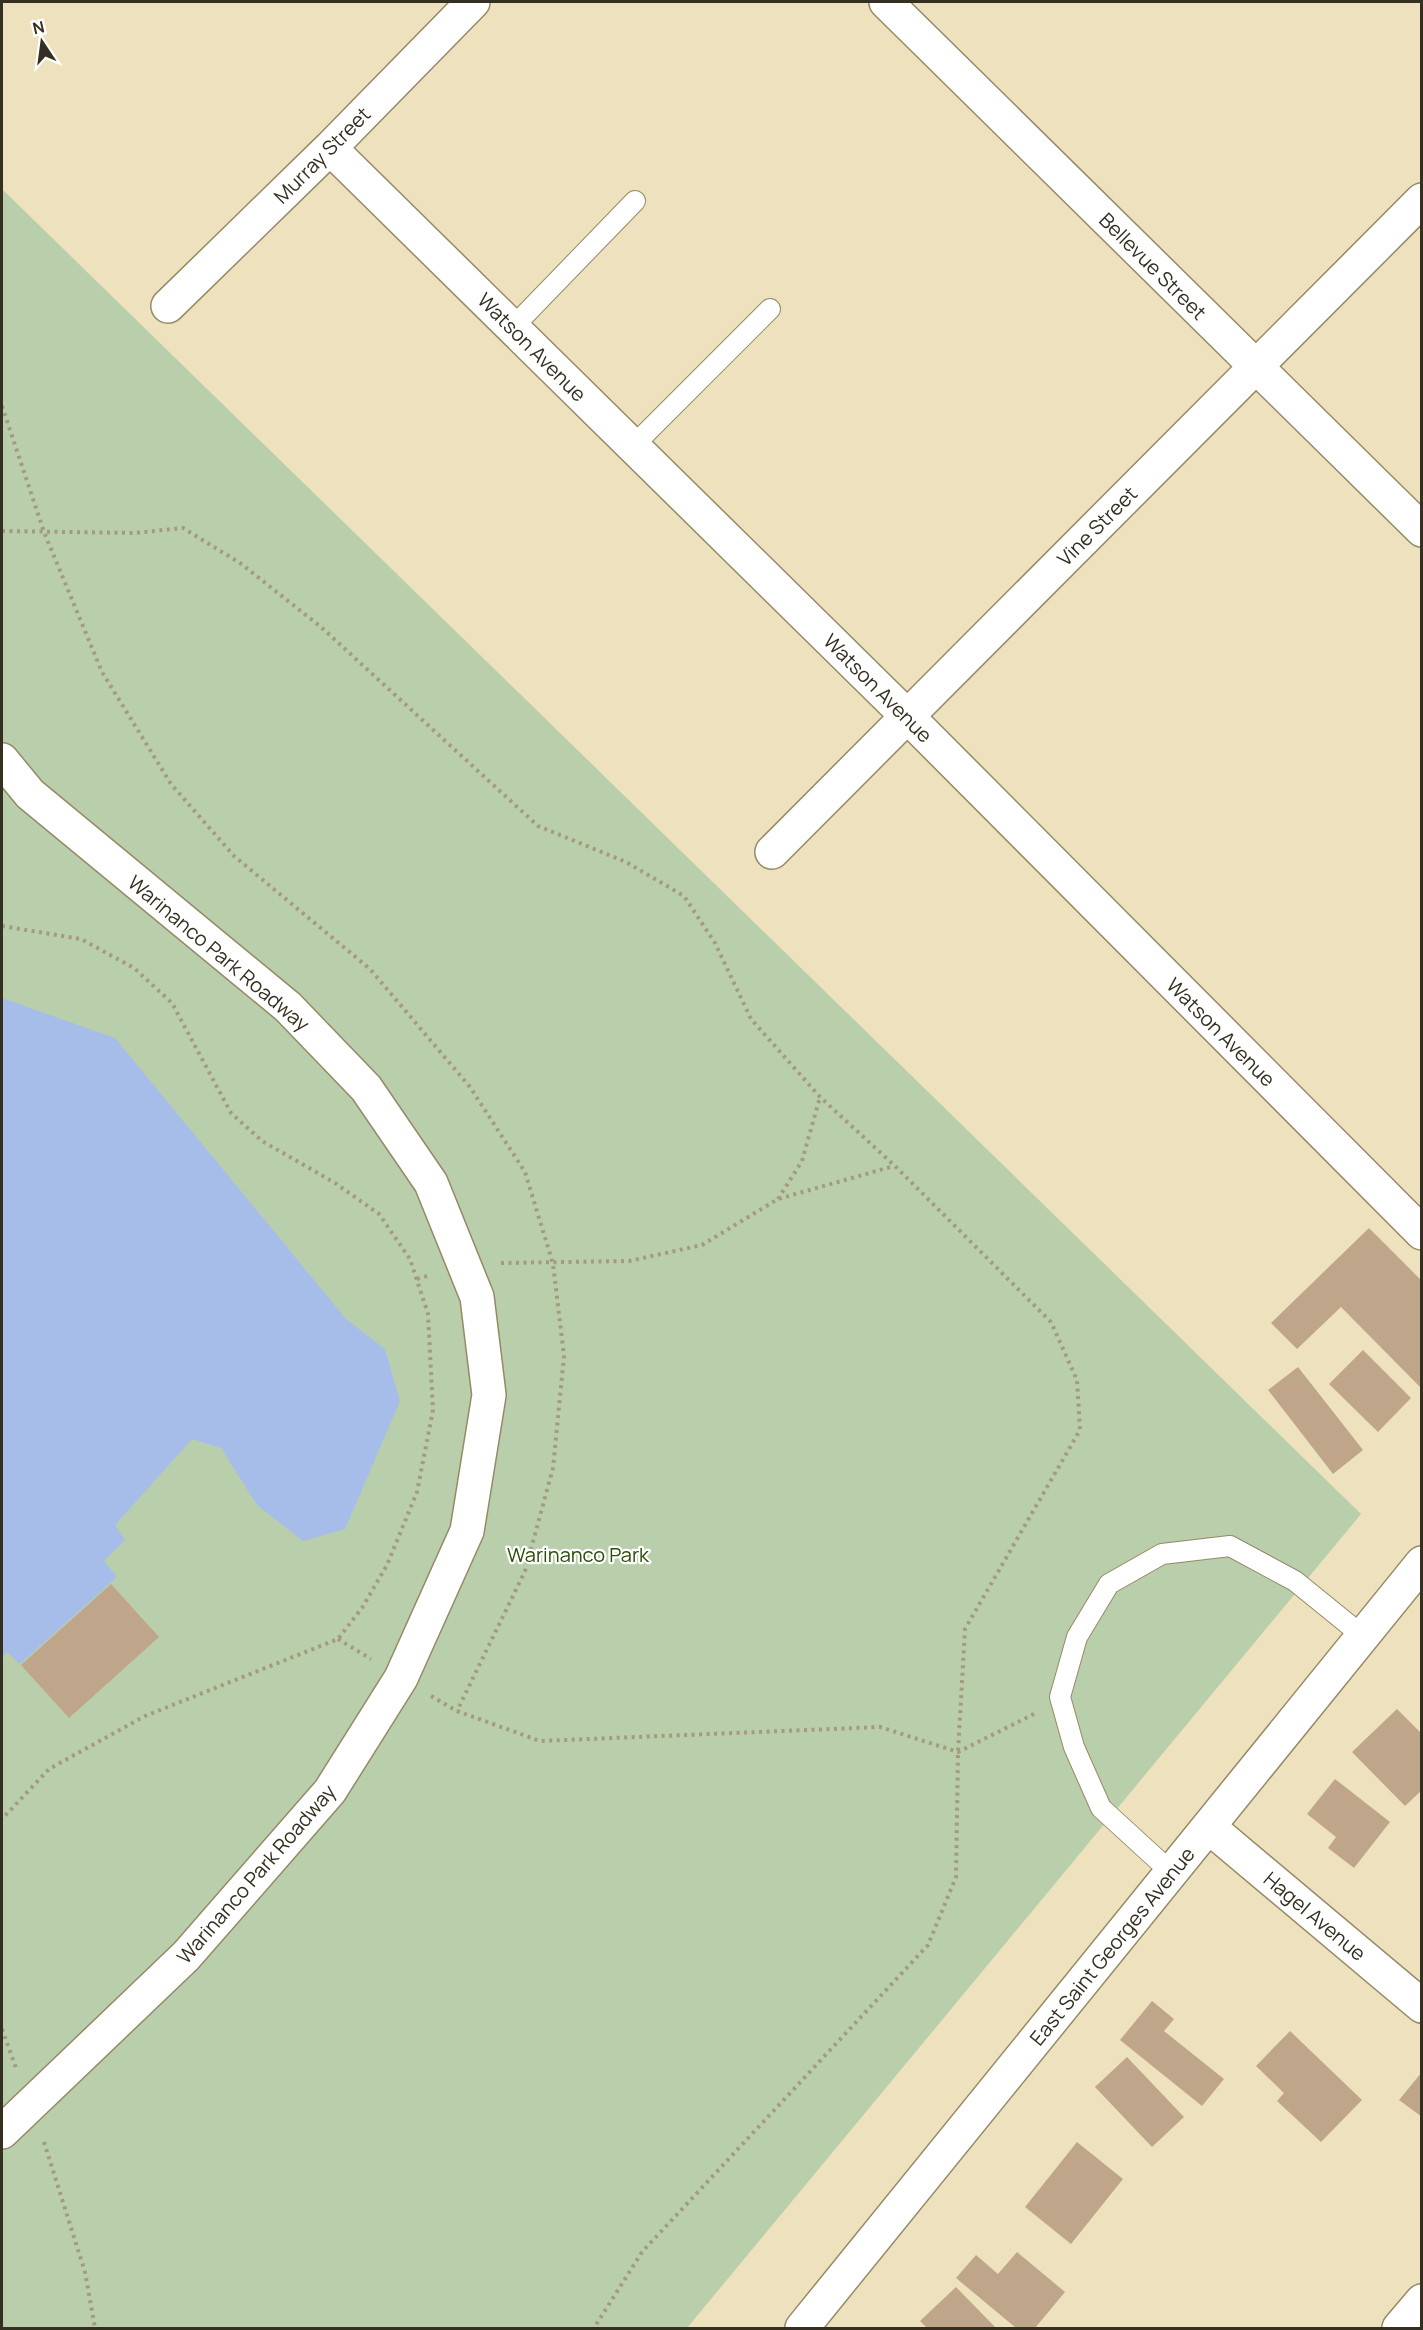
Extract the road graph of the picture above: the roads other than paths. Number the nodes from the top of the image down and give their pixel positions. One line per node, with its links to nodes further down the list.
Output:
1 (473, 2): 3 (street, Murray Street)
2 (886, 2): 9 (street, Bellevue Street)
3 (330, 147): 6 (street, Murray Street); 8 (street, Watson Avenue)
4 (1422, 200): 9 (street, Vine Street)
5 (635, 201): 8 (lane)
6 (168, 306)
7 (770, 309): 10 (lane)
8 (513, 327): 10 (street, Watson Avenue)
9 (1255, 367): 11 (street, Bellevue Street); 12 (street, Vine Street)
10 (632, 447): 12 (street, Watson Avenue)
11 (1422, 530)
12 (908, 717): 14 (street, Vine Street); 15 (street, Watson Avenue)
13 (2, 760): 21 (street, Warinanco Park Roadway)
14 (772, 852)
15 (1422, 1233)
16 (1422, 1563): 17 (street, East Saint Georges Avenue)
17 (1364, 1636): 18 (street, East Saint Georges Avenue); 19 (lane)
18 (1209, 1827): 19 (street, East Saint Georges Avenue); 20 (street, Hagel Avenue)
19 (1172, 1873): 23 (street, East Saint Georges Avenue)
20 (1422, 2006)
21 (2, 2132)
22 (1422, 2301): 24 (street)
23 (802, 2328)
24 (1399, 2328)

